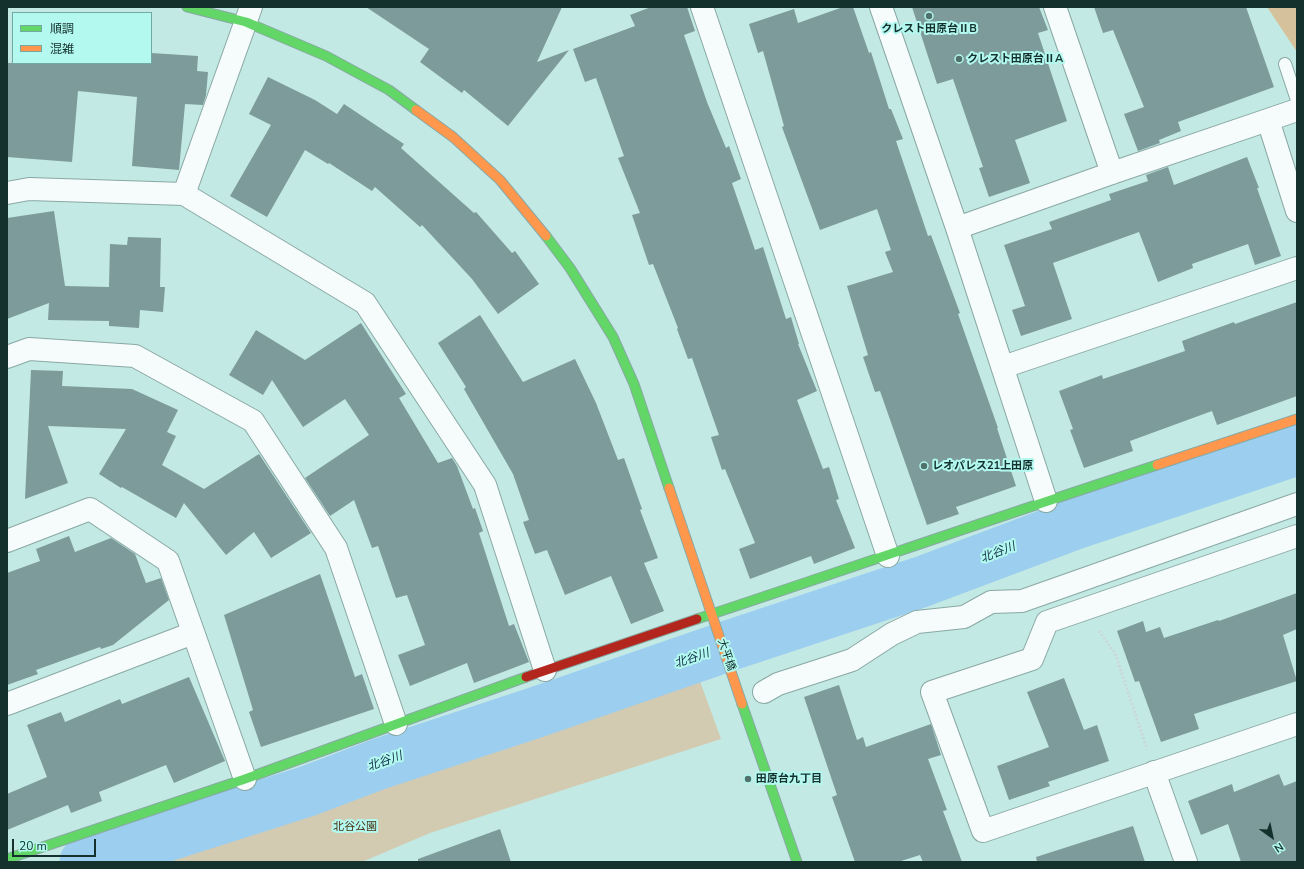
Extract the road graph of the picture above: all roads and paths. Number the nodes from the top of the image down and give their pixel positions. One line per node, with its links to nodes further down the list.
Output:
1 (187, 7): 5 (street, 大平橋)
2 (702, 7): 23 (street)
3 (881, 7): 14 (street)
4 (1055, 7): 10 (street)
5 (249, 14): 12 (street); 25 (street, 大平橋)
6 (1285, 64): 7 (lane)
7 (1297, 100)
8 (1297, 110): 9 (street)
9 (1268, 120): 10 (street); 13 (street)
10 (1112, 173): 14 (street)
11 (7, 193): 12 (street)
12 (184, 194): 27 (street)
13 (1297, 211)
14 (957, 228): 17 (street)
15 (1297, 268): 17 (street)
16 (7, 357): 30 (street)
17 (1003, 367): 19 (street)
18 (1297, 419): 19 (street)
19 (1046, 502): 23 (street)
20 (1297, 504): 28 (street)
21 (1297, 536): 24 (street)
22 (7, 541): 26 (street)
23 (888, 556): 25 (street)
24 (1083, 609): 32 (path); 32 (street)
25 (712, 614): 27 (street); 35 (street, 大平橋)
26 (193, 633): 29 (street); 33 (street)
27 (545, 670): 30 (street)
28 (764, 692)
29 (7, 704)
30 (396, 724): 33 (street)
31 (1297, 724): 32 (street)
32 (1154, 772): 36 (street)
33 (245, 779): 34 (street)
34 (7, 859)
35 (797, 862)
36 (1186, 862)

